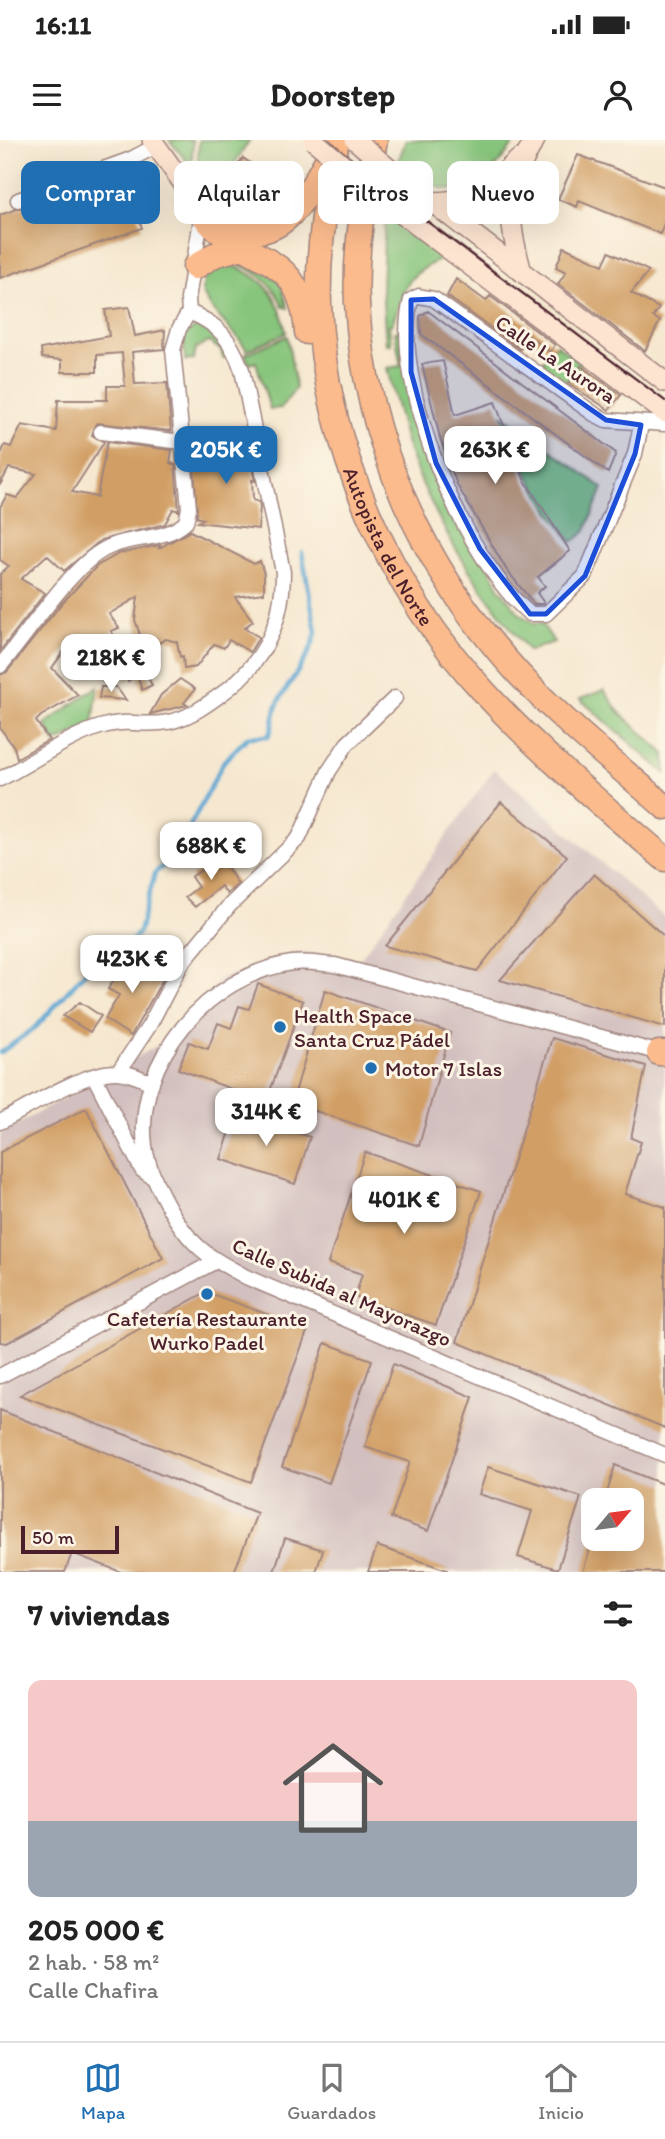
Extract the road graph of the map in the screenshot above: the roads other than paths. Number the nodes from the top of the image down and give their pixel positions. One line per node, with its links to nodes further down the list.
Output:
1 (313, 140): 22 (main road, bridge)
2 (337, 140): 10 (highway); 27 (highway, Autopista del Norte)
3 (355, 140): 7 (main road, bridge)
4 (375, 140): 31 (highway, Autopista del Norte)
5 (154, 143): 8 (main road); 9 (street)
6 (531, 146): 11 (main road); 19 (main road)
7 (380, 161)
8 (174, 173)
9 (18, 200)
10 (304, 200)
11 (433, 202)
12 (433, 205): 19 (main road)
13 (195, 224): 18 (street)
14 (212, 224): 17 (highway)
15 (230, 224): 16 (highway)
16 (279, 224)
17 (246, 246): 18 (highway); 27 (highway)
18 (195, 267): 20 (street)
19 (522, 272): 21 (main road)
20 (189, 312): 26 (street); 30 (street)
21 (665, 382)
22 (665, 413)
23 (665, 424): 24 (street, Calle La Aurora)
24 (641, 425): 24 (street, Calle La Aurora)
25 (101, 432): 26 (street)
26 (182, 442): 28 (street)
27 (385, 551): 32 (highway, Autopista del Norte)
28 (0, 666)
29 (395, 698): 34 (street)
30 (0, 779)
31 (665, 807)
32 (665, 859)
33 (663, 1054): 36 (street, Calle Subida al Mayorazgo)
34 (119, 1071): 35 (street); 36 (street)
35 (94, 1076): 37 (street); 38 (street)
36 (152, 1083): 38 (street, Calle Subida al Mayorazgo)
37 (0, 1122)
38 (155, 1179): 39 (street, Calle Subida al Mayorazgo)
39 (216, 1261): 40 (street); 41 (street, Calle Subida al Mayorazgo)
40 (1, 1374)
41 (665, 1455)

